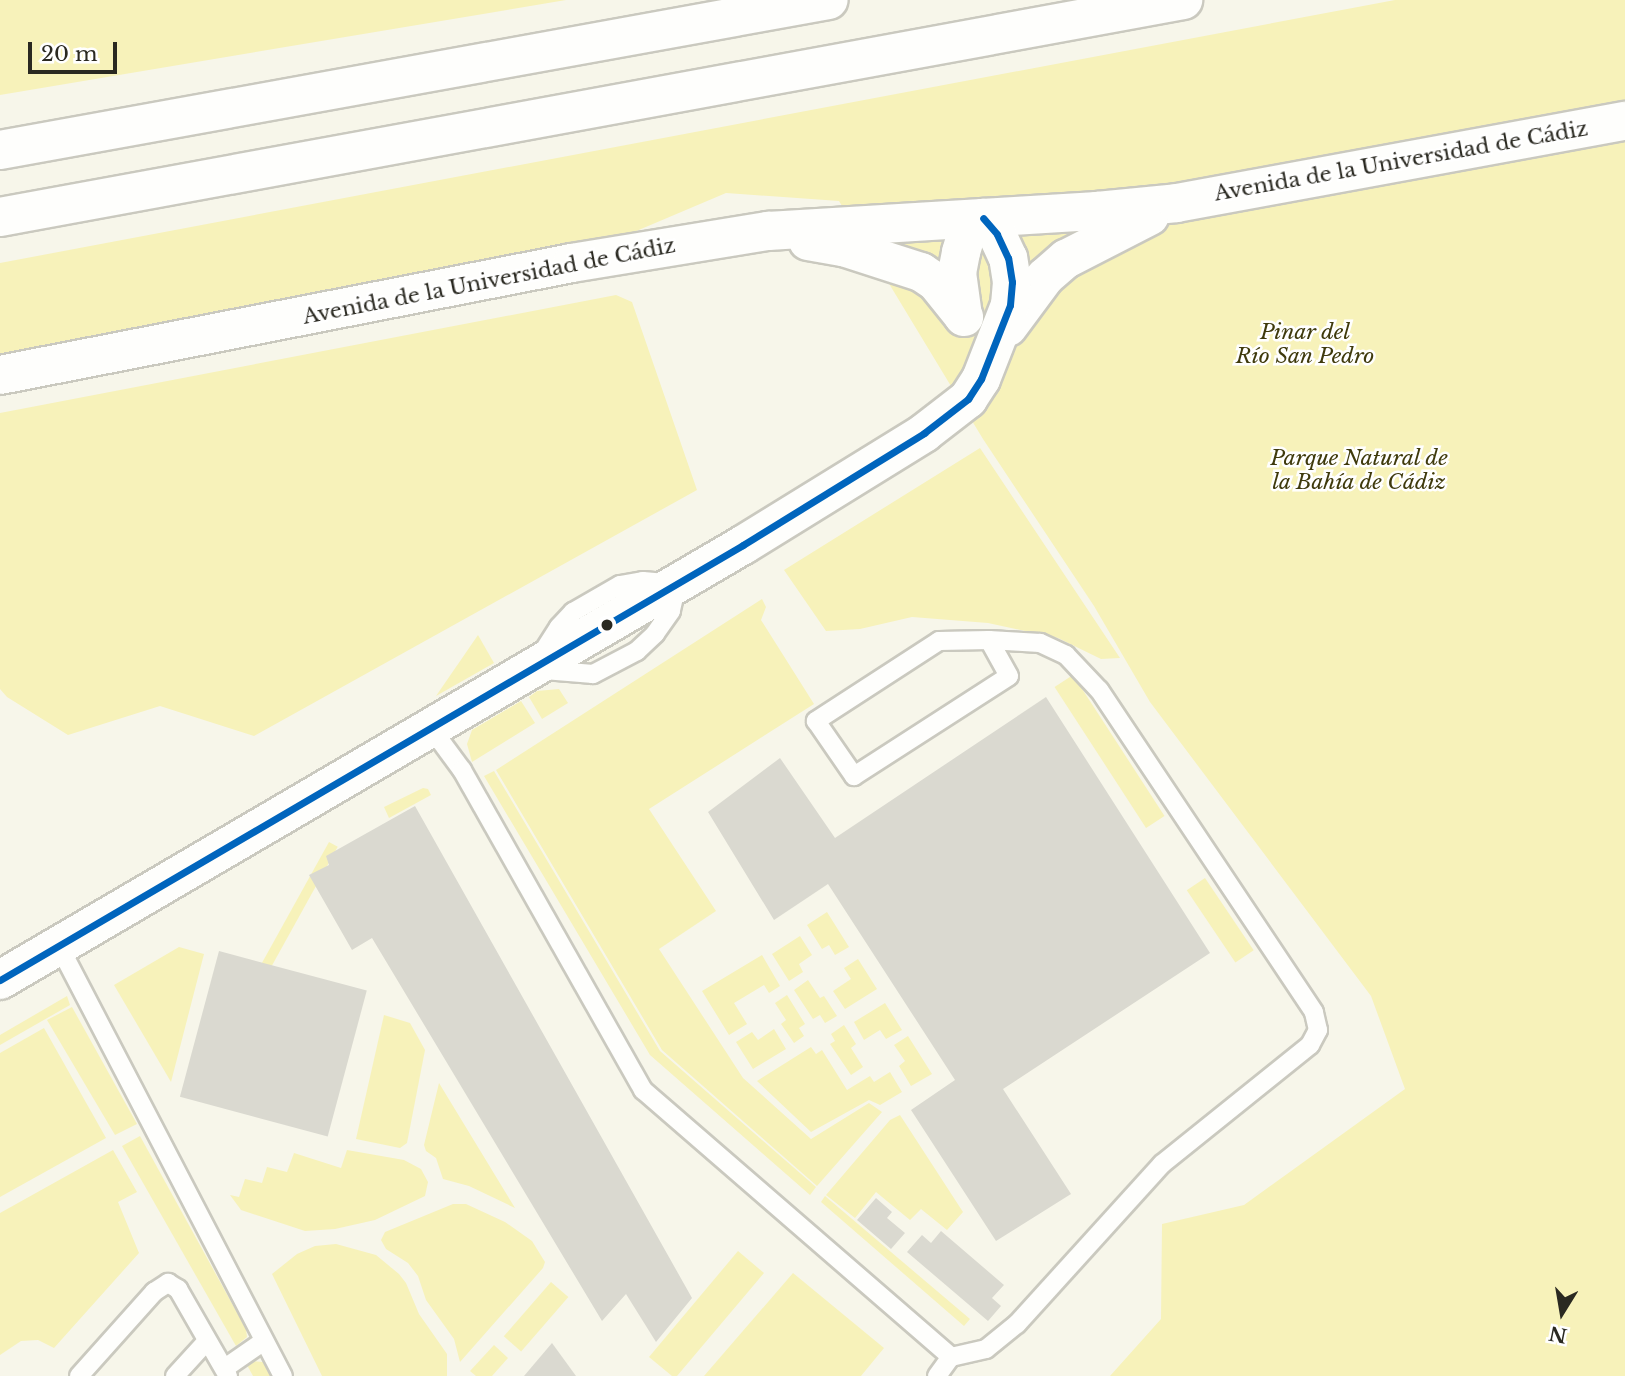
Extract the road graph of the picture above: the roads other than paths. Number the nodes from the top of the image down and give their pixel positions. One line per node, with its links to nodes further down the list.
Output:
1 (829, 0): 4 (main road)
2 (1183, 0): 6 (main road)
3 (1625, 121): 5 (main road, Avenida de la Universidad de Cádiz)
4 (0, 150)
5 (1177, 203): 7 (main road, Avenida de la Universidad de Cádiz); 10 (main road)
6 (0, 217)
7 (983, 218): 8 (main road, Avenida de la Universidad de Cádiz); 9 (main road); 10 (main road)
8 (699, 243): 9 (main road); 11 (main road, Avenida de la Universidad de Cádiz)
9 (964, 317): 12 (main road)
10 (996, 342): 12 (main road)
11 (0, 375)
12 (955, 408): 14 (main road)
13 (989, 640): 13 (lane); 19 (lane)
14 (431, 728): 15 (main road); 19 (lane)
15 (59, 946): 16 (main road); 18 (lane)
16 (0, 980)
17 (207, 1340): 20 (lane); 21 (lane); 22 (lane)
18 (264, 1341): 20 (lane); 23 (lane)
19 (951, 1357): 24 (lane)
20 (227, 1372)
21 (79, 1376)
22 (175, 1376)
23 (283, 1376)
24 (937, 1376)

